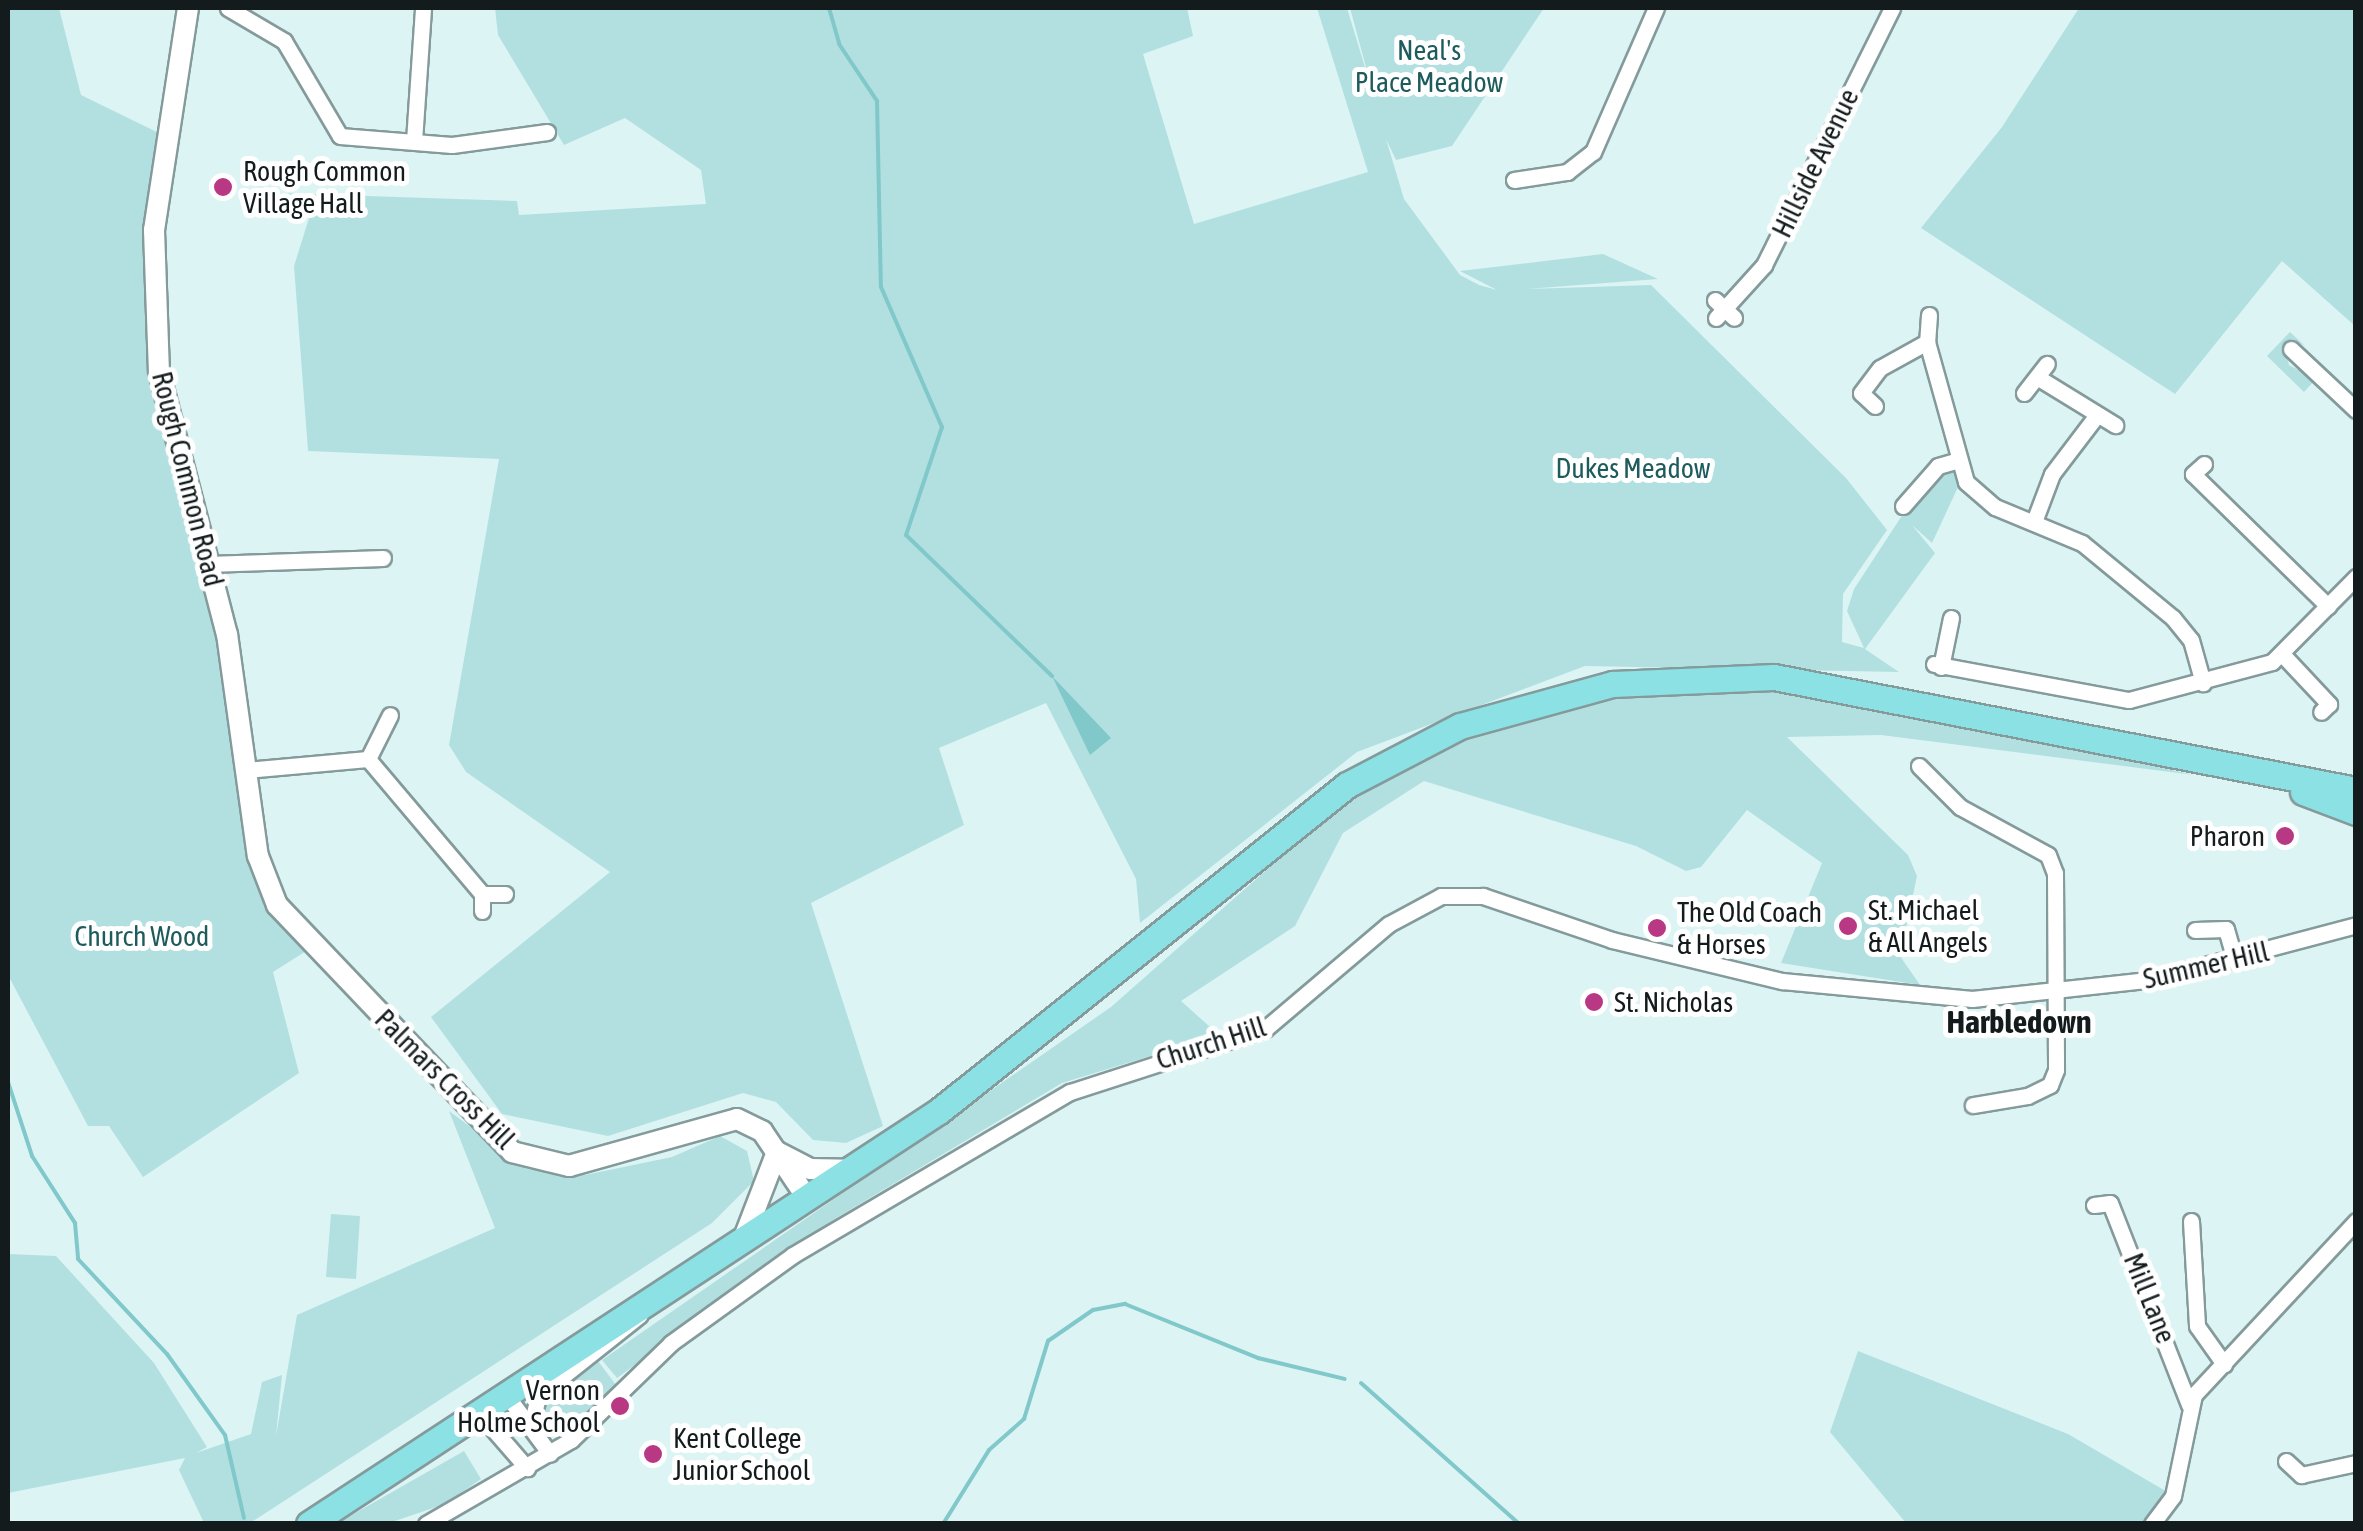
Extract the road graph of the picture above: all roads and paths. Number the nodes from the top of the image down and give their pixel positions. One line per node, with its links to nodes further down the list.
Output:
1 (188, 8): 24 (street, Rough Common Road)
2 (228, 8): 6 (street)
3 (424, 8): 8 (street)
4 (1656, 8): 9 (street)
5 (1892, 8): 10 (street, Hillside Avenue)
6 (252, 13): 8 (street)
7 (548, 132): 8 (street)
8 (414, 140)
9 (1514, 180)
10 (1722, 311)
11 (1928, 316): 12 (street)
12 (1927, 342): 15 (street); 19 (street)
13 (2294, 357): 16 (street)
14 (2024, 393): 17 (street)
15 (1875, 406)
16 (2356, 410)
17 (2097, 414): 18 (street); 22 (street)
18 (2115, 425)
19 (1956, 461): 21 (street); 22 (street)
20 (2204, 464): 26 (street)
21 (1903, 506)
22 (2034, 519): 29 (street)
23 (383, 558): 24 (street)
24 (208, 564): 34 (street, Rough Common Road)
25 (2356, 578): 26 (street)
26 (2328, 606): 28 (street)
27 (1952, 618): 29 (street)
28 (2282, 654): 29 (street); 30 (street)
29 (2202, 682)
30 (2321, 712)
31 (390, 715): 32 (street)
32 (368, 758): 34 (street); 38 (street)
33 (1920, 766): 42 (street)
34 (246, 770): 44 (street, Palmars Cross Hill)
35 (2262, 776): 36 (main road); 37 (main road); 45 (main road)
36 (2356, 790)
37 (2356, 812)
38 (505, 894)
39 (2356, 925): 41 (street, Summer Hill)
40 (2195, 930): 41 (street)
41 (2235, 960): 42 (street, Summer Hill)
42 (2055, 996): 43 (street); 57 (street, Church Hill)
43 (1973, 1105)
44 (778, 1152): 45 (street); 46 (street, Palmars Cross Hill); 50 (street)
45 (852, 1169): 46 (main road)
46 (807, 1198): 50 (main road)
47 (2094, 1205): 54 (street, Mill Lane)
48 (2191, 1221): 52 (street, Mill Lane)
49 (2356, 1221): 52 (street)
50 (738, 1245): 51 (main road)
51 (646, 1308): 53 (main road); 56 (street)
52 (2224, 1364): 54 (street)
53 (507, 1396): 55 (main road); 56 (street)
54 (2190, 1409): 63 (street)
55 (480, 1414): 60 (street); 61 (main road)
56 (531, 1425): 57 (street)
57 (550, 1454): 60 (street, Church Hill)
58 (2286, 1461): 59 (street)
59 (2356, 1464)
60 (526, 1468): 62 (street, Church Hill)
61 (309, 1524)
62 (426, 1524)
63 (2152, 1524)

